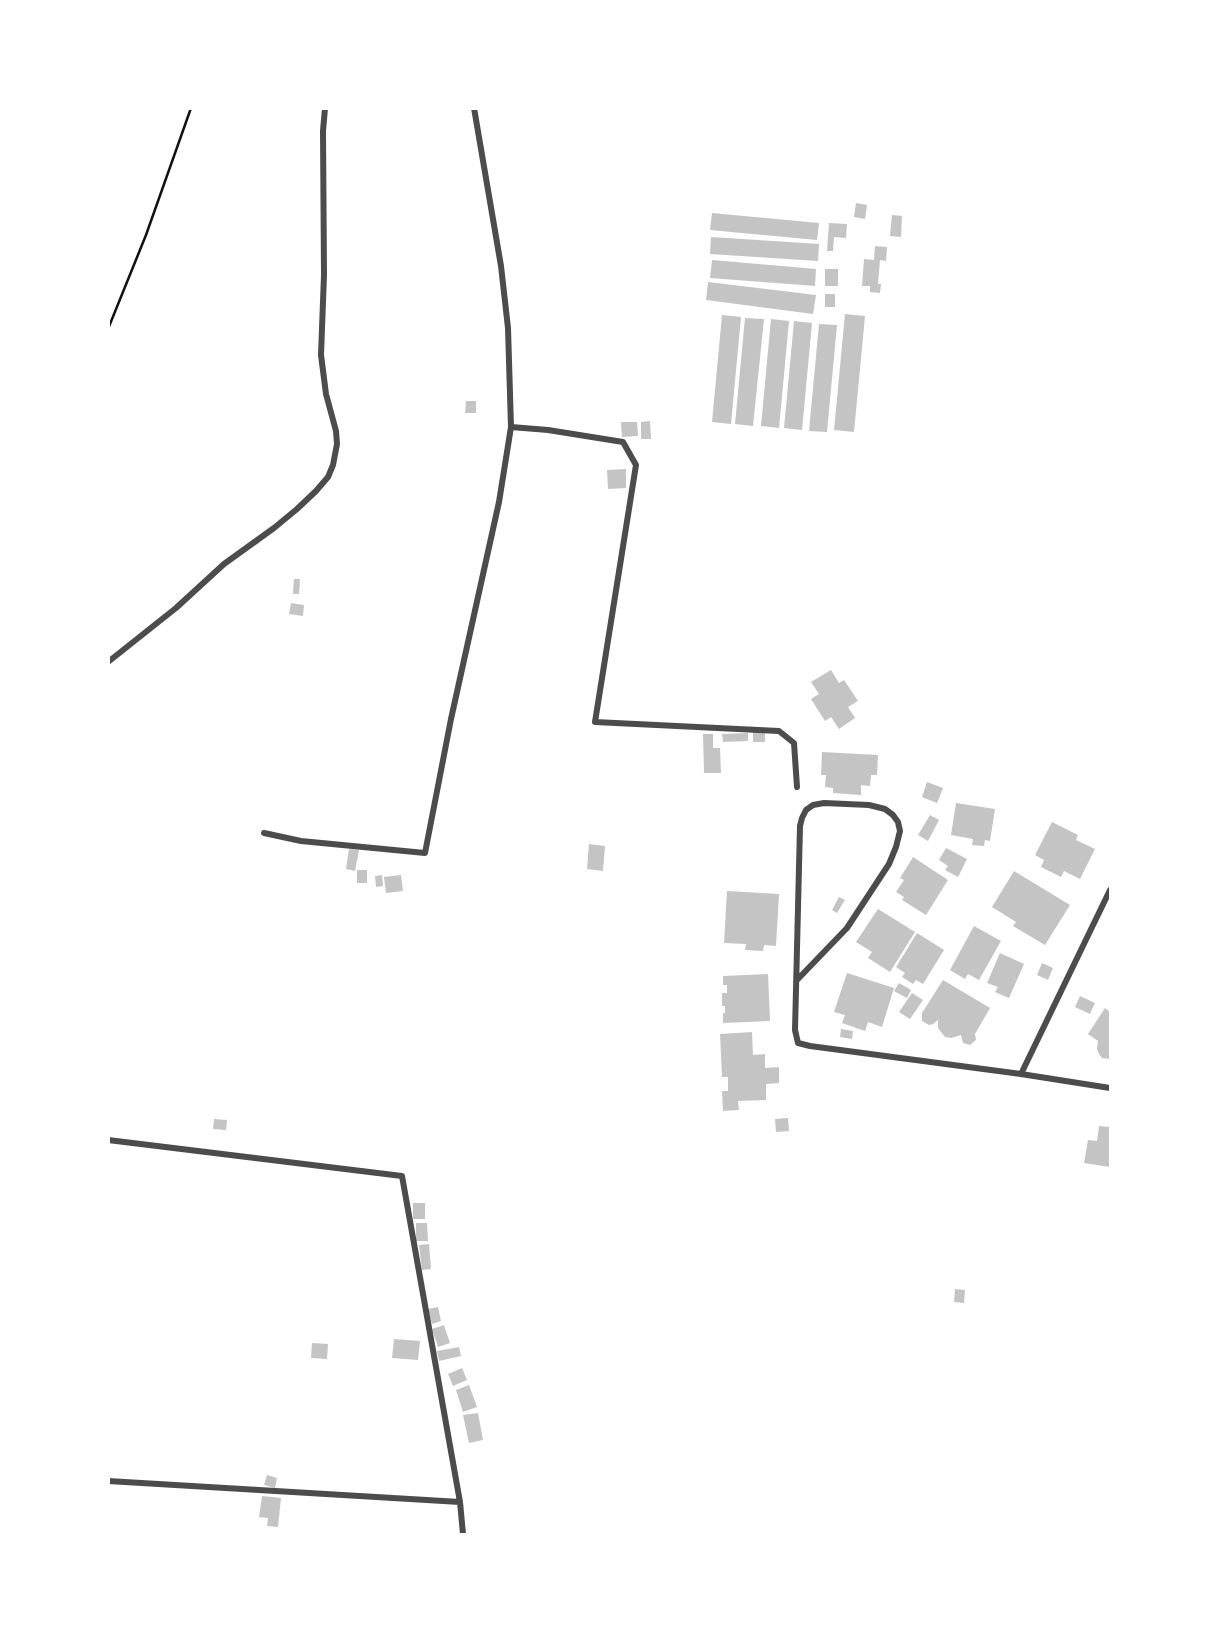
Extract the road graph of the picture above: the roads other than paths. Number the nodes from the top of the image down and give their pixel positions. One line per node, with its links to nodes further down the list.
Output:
1 (325, 108): 4 (street)
2 (474, 108): 3 (street)
3 (511, 427): 5 (street); 6 (street)
4 (108, 662)
5 (797, 787)
6 (264, 833)
7 (1111, 890): 9 (street)
8 (797, 980): 8 (street); 9 (street)
9 (1021, 1074): 10 (street)
10 (1111, 1088)
11 (108, 1140): 13 (street)
12 (108, 1481): 13 (street)
13 (460, 1502): 14 (street)
14 (463, 1535)

